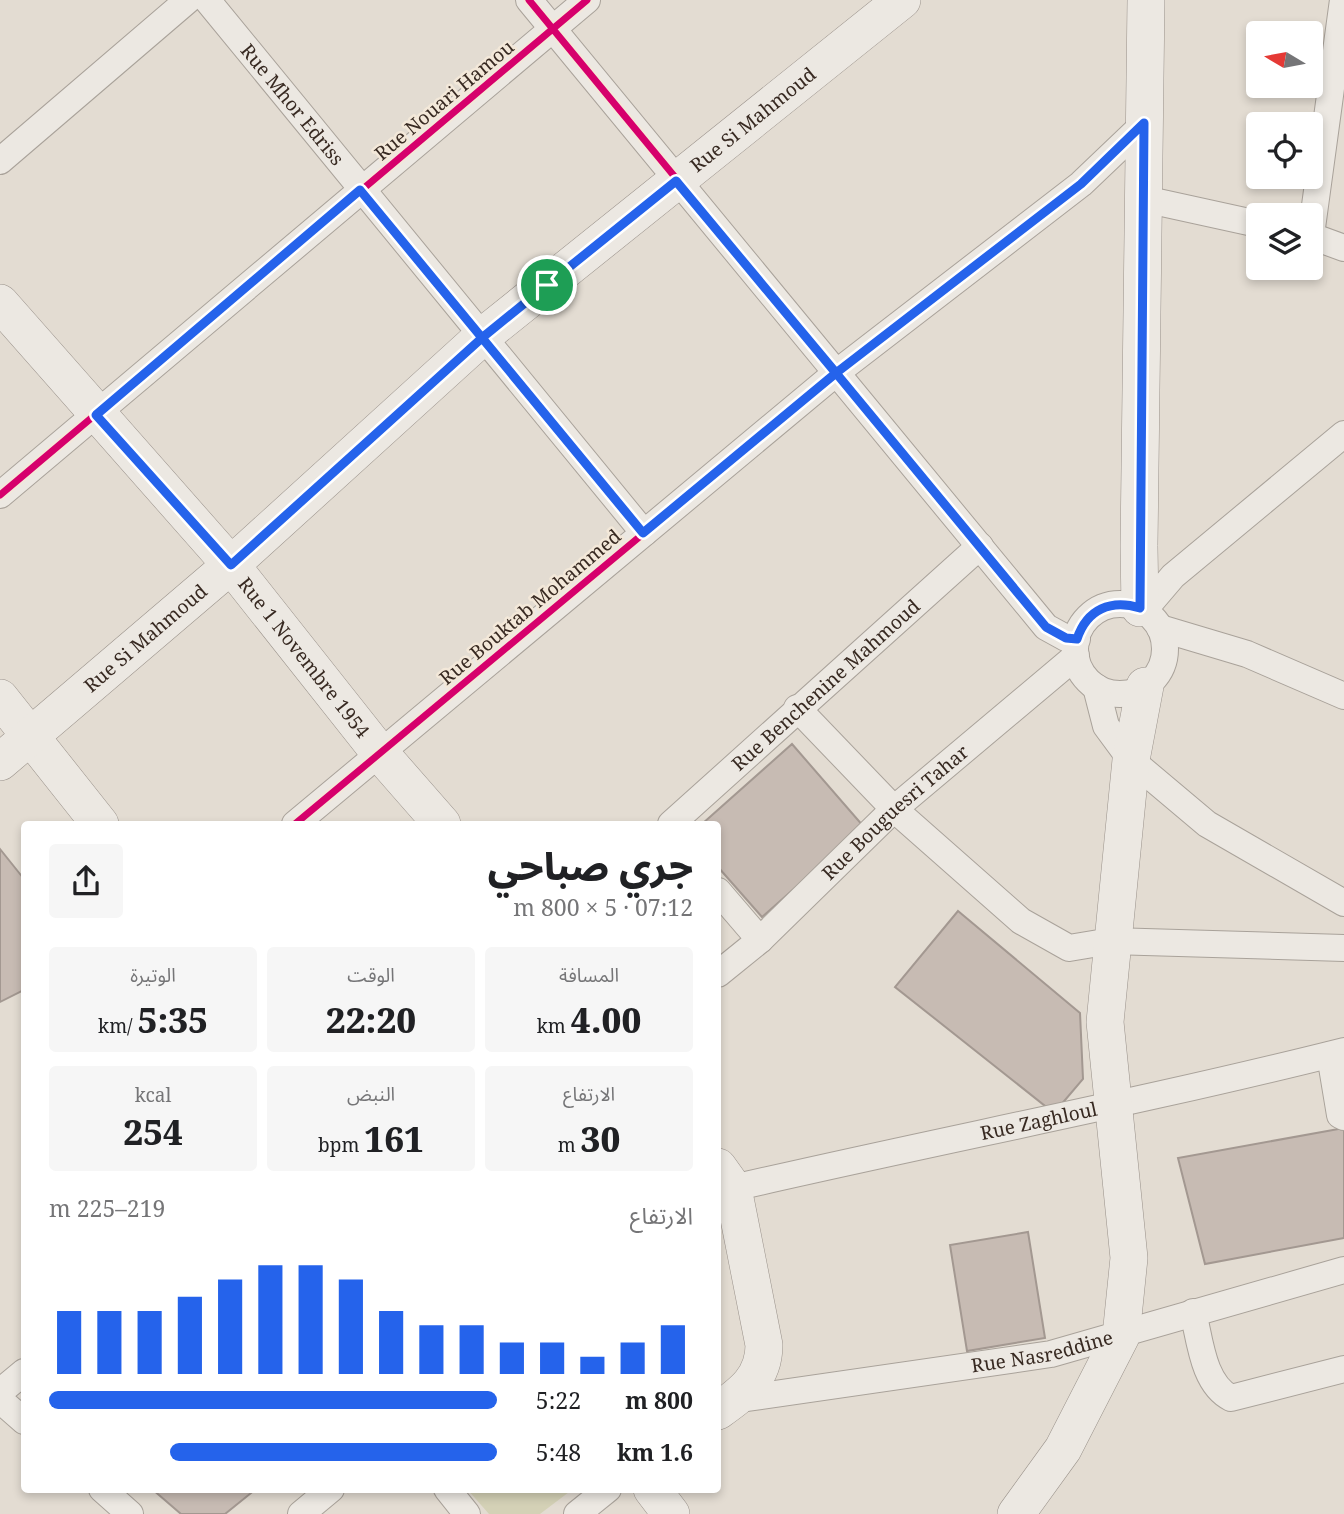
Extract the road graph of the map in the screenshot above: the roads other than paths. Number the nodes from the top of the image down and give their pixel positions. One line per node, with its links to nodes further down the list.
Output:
1 (188, 0): 10 (street)
2 (207, 0): 12 (street, Rue Mhor Edriss)
3 (529, 0): 8 (street)
4 (587, 0): 8 (street, Rue Nouari Hamou)
5 (902, 0): 11 (main road, Rue Si Mahmoud)
6 (1146, 0): 9 (main road)
7 (1343, 0): 14 (street)
8 (553, 30): 11 (street); 12 (street, Rue Nouari Hamou)
9 (1144, 123): 13 (main road); 20 (street, Rue Bouktab Mohammed)
10 (0, 161)
11 (676, 181): 19 (main road, Rue Si Mahmoud); 20 (street)
12 (360, 190): 19 (street, Rue Mhor Edriss); 21 (street, Rue Nouari Hamou)
13 (1144, 199): 15 (street); 27 (main road)
14 (1315, 203)
15 (1246, 221)
16 (1323, 240): 17 (street)
17 (1344, 248)
18 (0, 303): 21 (main road, Rue 1 Novembre 1954)
19 (483, 337): 24 (street, Rue Mhor Edriss); 26 (main road, Rue Si Mahmoud)
20 (836, 373): 24 (street, Rue Bouktab Mohammed); 25 (street)
21 (96, 415): 23 (street, Rue Nouari Hamou); 26 (main road, Rue 1 Novembre 1954)
22 (1344, 434): 27 (street)
23 (0, 495)
24 (643, 533): 35 (street, Rue Bouktab Mohammed)
25 (980, 546): 28 (street); 33 (street, Rue Benchenine Mahmoud)
26 (231, 565): 34 (main road, Rue Si Mahmoud); 35 (main road, Rue 1 Novembre 1954)
27 (1148, 615): 28 (street); 29 (street); 31 (street)
28 (1076, 648): 30 (street); 38 (street, Rue Bouguesri Tahar)
29 (1146, 686): 30 (street); 36 (main road)
30 (1096, 687): 36 (street)
31 (1344, 696)
32 (0, 698): 34 (main road)
33 (797, 708): 38 (street); 42 (street, Rue Benchenine Mahmoud)
34 (32, 735): 37 (main road, Rue Si Mahmoud); 39 (main road)
35 (379, 752): 40 (street, Rue Bouktab Mohammed); 41 (main road, Rue 1 Novembre 1954)
36 (1131, 760): 44 (street); 46 (main road)
37 (0, 762)
38 (894, 809): 45 (street, Rue Bouguesri Tahar); 46 (street)
39 (98, 821)
40 (298, 821)
41 (439, 821)
42 (674, 821)
43 (721, 894): 45 (street)
44 (1344, 903)
45 (760, 940): 48 (street, Rue Bouguesri Tahar)
46 (1111, 941): 47 (street); 50 (main road)
47 (1344, 948)
48 (721, 972)
49 (1337, 1053): 50 (street, Rue Zaghloul); 51 (street)
50 (1113, 1107): 52 (street, Rue Zaghloul); 55 (main road)
51 (1344, 1117)
52 (725, 1177): 60 (main road)
53 (1344, 1270): 54 (street, Rue Nasreddine)
54 (1193, 1312): 55 (street, Rue Nasreddine); 56 (street)
55 (1121, 1336): 60 (street, Rue Nasreddine); 72 (main road)
56 (1344, 1369)
57 (21, 1374): 58 (street)
58 (0, 1392)
59 (0, 1400): 61 (street)
60 (725, 1406)
61 (21, 1418)
62 (106, 1493): 67 (street)
63 (326, 1493): 68 (street)
64 (450, 1493): 69 (street)
65 (603, 1493): 70 (street)
66 (655, 1493): 71 (main road)
67 (130, 1514)
68 (301, 1514)
69 (467, 1514)
70 (577, 1514)
71 (671, 1514)
72 (1016, 1514)

